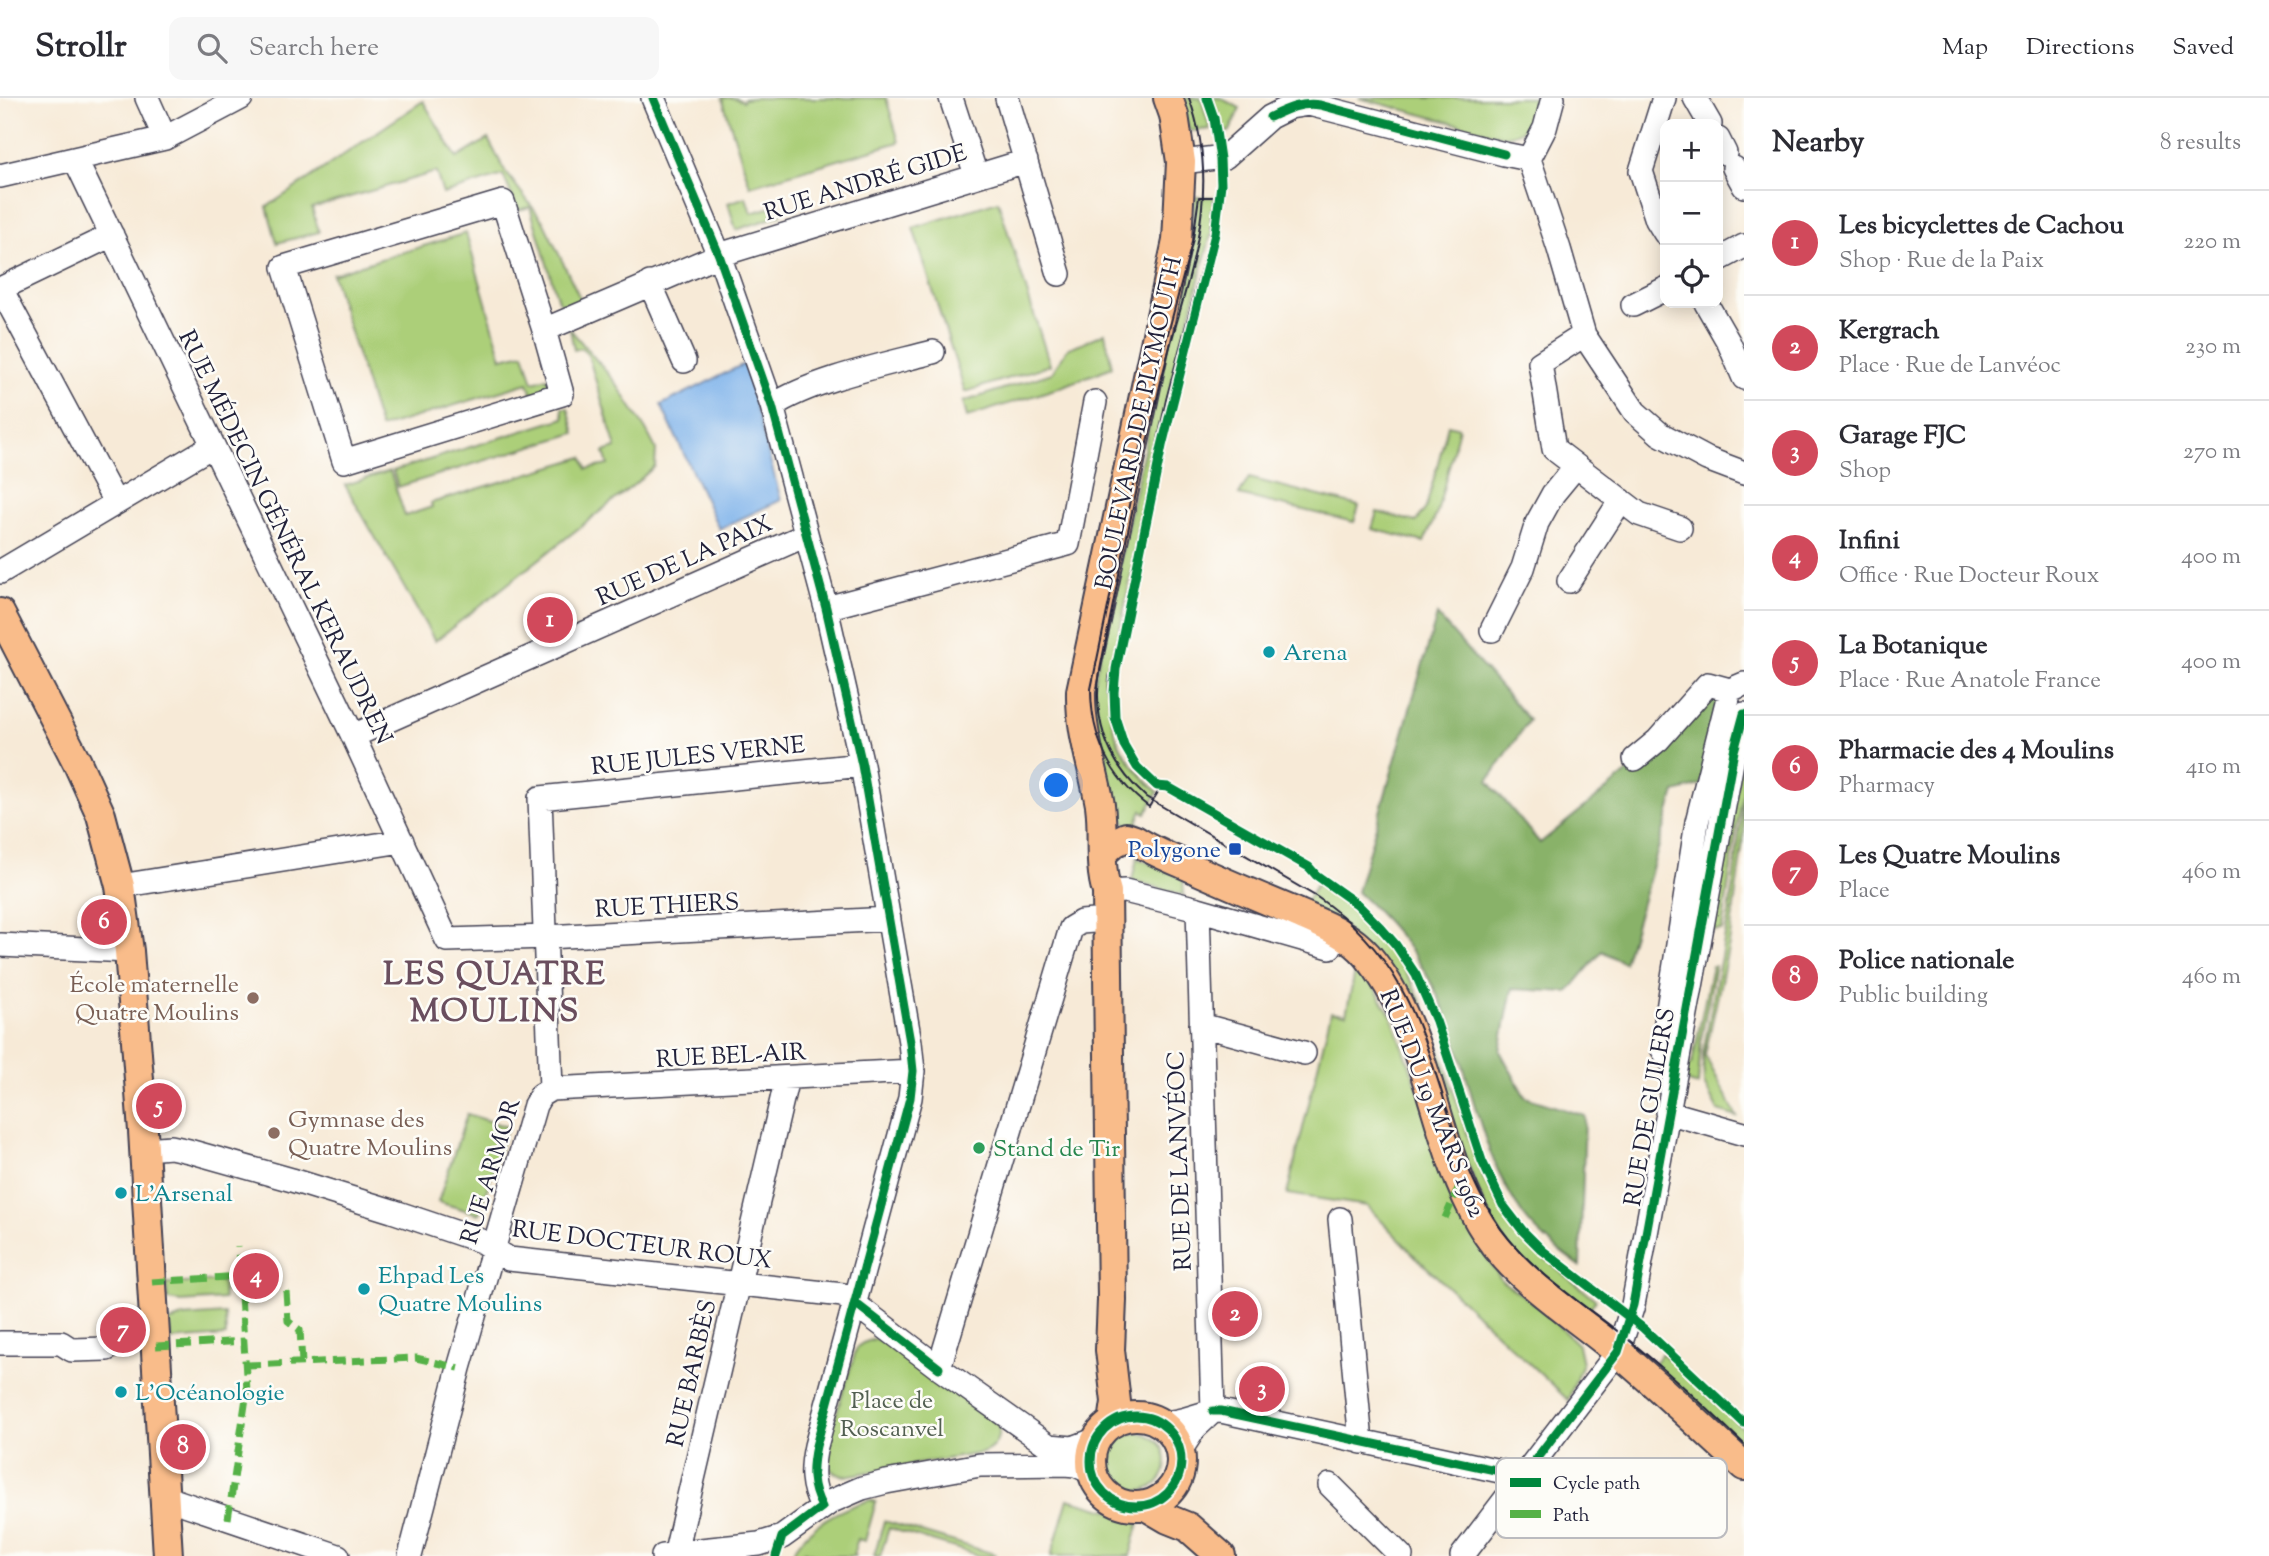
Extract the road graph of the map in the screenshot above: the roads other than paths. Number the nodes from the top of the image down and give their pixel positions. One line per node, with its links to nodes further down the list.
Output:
1 (147, 98): 12 (street)
2 (241, 98): 12 (street)
3 (653, 98): 22 (street)
4 (951, 98): 17 (street)
5 (1007, 98): 15 (street)
6 (1168, 98): 16 (main road, BOULEVARD DE PLYMOUTH)
7 (1553, 98): 14 (street)
8 (1664, 98): 19 (street)
9 (1695, 98): 11 (street)
10 (1267, 108): 14 (street); 16 (street)
11 (1707, 119)
12 (165, 138): 13 (street)
13 (75, 159): 18 (street); 20 (street, RUE MÉDECIN GÉNÉRAL KERAUDREN)
14 (1529, 159): 31 (street)
15 (1027, 161): 17 (street, RUE ANDRÉ GIDE); 24 (street)
16 (1181, 162): 52 (main road, BOULEVARD DE PLYMOUTH)
17 (976, 175): 22 (street, RUE ANDRÉ GIDE)
18 (0, 176)
19 (1660, 225)
20 (112, 235): 26 (street); 37 (street, RUE MÉDECIN GÉNÉRAL KERAUDREN)
21 (1744, 246): 23 (street)
22 (719, 255): 25 (street, RUE ANDRÉ GIDE); 36 (street)
23 (1723, 257)
24 (1059, 274)
25 (650, 283): 30 (street, RUE ANDRÉ GIDE); 33 (street)
26 (1, 289): 41 (street)
27 (1660, 292): 28 (street)
28 (1633, 305)
29 (1709, 308): 34 (street)
30 (544, 330): 30 (street)
31 (1584, 335): 38 (street); 39 (street)
32 (933, 352): 36 (street)
33 (684, 361)
34 (1744, 378)
35 (1095, 402): 46 (street)
36 (772, 406): 43 (street)
37 (212, 446): 41 (street); 51 (street, RUE MÉDECIN GÉNÉRAL KERAUDREN)
38 (1576, 466): 40 (street); 48 (street)
39 (1744, 473)
40 (1621, 500): 42 (street); 45 (street)
41 (115, 502): 44 (street)
42 (1680, 528)
43 (806, 535): 46 (street); 51 (street, RUE DE LA PAIX)
44 (0, 572)
45 (1569, 581)
46 (826, 608): 54 (street)
47 (0, 613): 58 (main road)
48 (1492, 630)
49 (1737, 687): 53 (street, RUE DE GUILERS); 61 (street, RUE DE GUILERS)
50 (1744, 714): 61 (street, RUE DE GUILERS)
51 (354, 736): 56 (street, RUE MÉDECIN GÉNÉRAL KERAUDREN)
52 (1087, 748): 57 (main road, BOULEVARD DE PLYMOUTH); 57 (main road, BOULEVARD DE PLYMOUTH)
53 (1635, 759)
54 (862, 765): 55 (street, RUE JULES VERNE); 62 (street)
55 (540, 798): 64 (street, RUE ARMOR)
56 (402, 841): 58 (street); 65 (street, RUE MÉDECIN GÉNÉRAL KERAUDREN)
57 (1114, 845): 59 (main road); 84 (main road, RUE DU 19 MARS 1962)
58 (120, 886): 68 (main road)
59 (1107, 892): 60 (street); 63 (main road)
60 (1198, 909): 67 (street); 69 (street, RUE DE LANVÉOC)
61 (1693, 917): 74 (street, RUE DE GUILERS)
62 (889, 919): 64 (street, RUE THIERS); 71 (street)
63 (1107, 920): 80 (main road); 85 (street)
64 (545, 937): 65 (street, RUE THIERS); 73 (street, RUE ARMOR)
65 (447, 940)
66 (0, 945): 68 (street)
67 (1330, 947)
68 (129, 951): 76 (main road)
69 (1200, 1025): 70 (street); 87 (street, RUE DE LANVÉOC)
70 (1304, 1053)
71 (913, 1071): 72 (street, RUE BEL-AIR); 81 (street)
72 (788, 1079): 73 (street, RUE BEL-AIR); 79 (street, RUE BARBÈS)
73 (551, 1089): 78 (street, RUE ARMOR)
74 (1667, 1112): 75 (street); 84 (street, RUE DE GUILERS)
75 (1744, 1134)
76 (144, 1149): 78 (street, RUE DOCTEUR ROUX); 82 (main road)
77 (1340, 1219): 90 (street)
78 (494, 1251): 79 (street, RUE DOCTEUR ROUX); 108 (street, RUE ARMOR)
79 (740, 1283): 81 (street, RUE DOCTEUR ROUX); 105 (street, RUE BARBÈS)
80 (1112, 1300): 88 (main road); 89 (main road)
81 (855, 1303): 85 (street); 101 (street)
82 (155, 1333): 83 (street); 99 (main road)
83 (0, 1343)
84 (1618, 1352): 92 (street, RUE DE GUILERS); 94 (main road, RUE DU 19 MARS 1962)
85 (939, 1368): 86 (street)
86 (1000, 1410): 89 (street); 93 (street)
87 (1213, 1411): 88 (street); 90 (street); 91 (street)
88 (1152, 1420): 89 (main road); 91 (main road)
89 (1105, 1431): 96 (main road)
90 (1361, 1442): 95 (street)
91 (1180, 1451): 98 (main road)
92 (1537, 1458)
93 (994, 1464): 96 (street); 101 (street)
94 (1744, 1466)
95 (1496, 1470)
96 (1093, 1473): 100 (main road)
97 (1330, 1485): 110 (street)
98 (1174, 1486): 100 (main road); 103 (main road)
99 (164, 1497): 106 (main road); 107 (street)
100 (1144, 1505): 103 (main road)
101 (822, 1507): 104 (street)
102 (1496, 1511): 111 (street, RUE DE GUILERS)
103 (1188, 1527): 109 (main road)
104 (779, 1547): 105 (street)
105 (671, 1555)
106 (168, 1556)
107 (334, 1556)
108 (410, 1556)
109 (1221, 1556)
110 (1401, 1556)
111 (1462, 1556)

